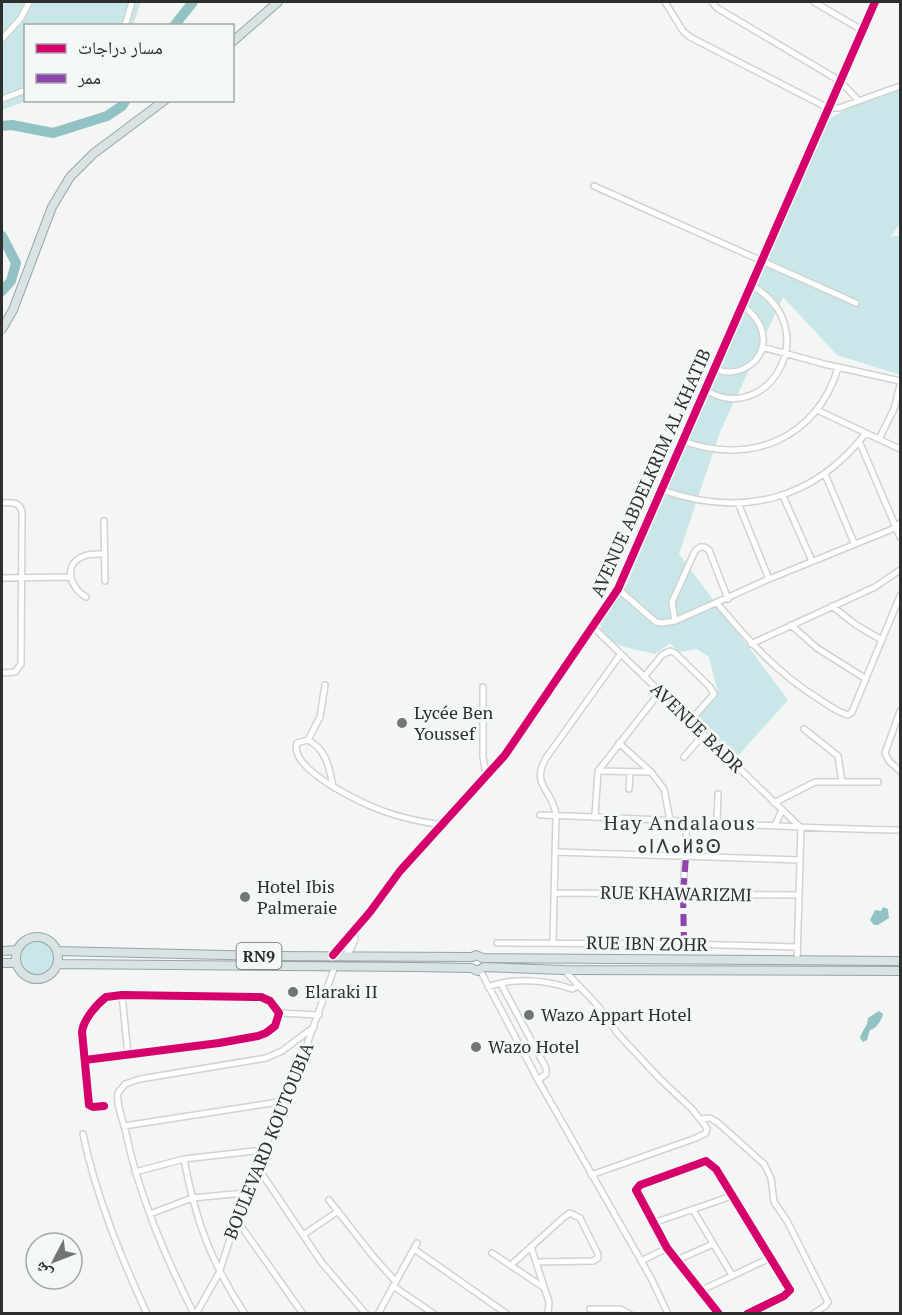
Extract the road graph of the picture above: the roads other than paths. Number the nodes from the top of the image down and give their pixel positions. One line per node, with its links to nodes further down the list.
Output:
1 (29, 2): 10 (street)
2 (132, 2): 8 (street)
3 (278, 2): 11 (main road)
4 (665, 2): 18 (street)
5 (712, 2): 12 (street)
6 (814, 2): 9 (street)
7 (875, 2): 9 (street, AVENUE ABDELKRIM AL KHATIB)
8 (126, 24)
9 (862, 30): 12 (street, AVENUE ABDELKRIM AL KHATIB)
10 (2, 39)
11 (234, 40)
12 (840, 81): 16 (street); 18 (street, AVENUE ABDELKRIM AL KHATIB)
13 (900, 86): 16 (street)
14 (24, 91): 15 (street)
15 (2, 99)
16 (858, 100): 18 (street)
17 (162, 102): 24 (main road)
18 (828, 108): 20 (street, AVENUE ABDELKRIM AL KHATIB)
19 (594, 186): 20 (street)
20 (762, 261): 21 (street, AVENUE ABDELKRIM AL KHATIB); 22 (street)
21 (751, 285): 23 (street, AVENUE ABDELKRIM AL KHATIB); 26 (street)
22 (856, 303)
23 (742, 305): 25 (street); 28 (street, AVENUE ABDELKRIM AL KHATIB)
24 (2, 329)
25 (762, 347): 26 (street); 28 (street)
26 (786, 354): 27 (street); 30 (street)
27 (838, 368): 29 (street); 31 (street)
28 (715, 369): 30 (street, AVENUE ABDELKRIM AL KHATIB)
29 (900, 383): 33 (street)
30 (706, 390): 34 (street, AVENUE ABDELKRIM AL KHATIB)
31 (818, 410): 32 (street); 34 (street)
32 (866, 433): 33 (street); 35 (street)
33 (879, 439): 36 (street)
34 (683, 441): 38 (street, AVENUE ABDELKRIM AL KHATIB)
35 (859, 441): 37 (street); 44 (street)
36 (900, 449)
37 (825, 474): 39 (street); 46 (street)
38 (662, 490): 41 (street); 55 (street, AVENUE ABDELKRIM AL KHATIB)
39 (783, 496): 41 (street); 48 (street)
40 (2, 503): 52 (street)
41 (738, 503): 53 (street)
42 (104, 521): 47 (street)
43 (900, 523): 44 (street)
44 (896, 528): 45 (street); 46 (street)
45 (900, 537)
46 (854, 543): 48 (street)
47 (104, 554): 50 (street); 54 (street)
48 (812, 561): 53 (street)
49 (900, 570): 60 (street)
50 (70, 577): 52 (street); 57 (street)
51 (2, 578): 52 (street)
52 (22, 578): 67 (street)
53 (769, 579): 58 (street)
54 (105, 581)
55 (618, 589): 61 (street); 63 (street, AVENUE ABDELKRIM AL KHATIB)
56 (900, 596): 64 (street)
57 (86, 597)
58 (728, 599): 59 (street); 61 (street)
59 (717, 603): 61 (street); 65 (street)
60 (832, 606): 62 (street); 64 (street)
61 (675, 621)
62 (791, 625): 65 (street); 69 (street)
63 (593, 627): 66 (street, AVENUE BADR); 84 (street, AVENUE ABDELKRIM AL KHATIB)
64 (882, 639): 69 (street)
65 (751, 644): 69 (street)
66 (620, 655): 68 (street, AVENUE BADR); 93 (street)
67 (2, 673)
68 (644, 677): 72 (street, AVENUE BADR); 74 (street)
69 (866, 679)
70 (325, 685): 77 (street)
71 (483, 687): 84 (street)
72 (660, 692): 74 (street, AVENUE BADR); 78 (street)
73 (900, 714): 81 (street)
74 (690, 721): 76 (street, AVENUE BADR)
75 (804, 729): 85 (street)
76 (704, 735): 79 (street); 90 (street, AVENUE BADR)
77 (308, 740): 87 (street); 87 (street)
78 (620, 742): 80 (street); 83 (street)
79 (684, 756)
80 (598, 771): 82 (street); 94 (street)
81 (900, 771)
82 (630, 772): 83 (street); 88 (street)
83 (651, 772): 95 (street)
84 (486, 777): 98 (street, AVENUE ABDELKRIM AL KHATIB)
85 (842, 782): 86 (street); 90 (street)
86 (878, 782)
87 (333, 786): 98 (street)
88 (629, 789)
89 (718, 794): 97 (street)
90 (774, 803): 91 (street, AVENUE BADR)
91 (782, 810): 99 (street); 100 (street, AVENUE BADR)
92 (540, 815): 93 (street)
93 (556, 815): 94 (street); 102 (street)
94 (595, 816): 95 (street)
95 (670, 820): 96 (street)
96 (687, 820): 97 (street); 103 (street)
97 (717, 822): 99 (street)
98 (442, 825): 108 (street, AVENUE ABDELKRIM AL KHATIB)
99 (775, 825): 100 (street)
100 (801, 828): 101 (street); 104 (street)
101 (900, 830)
102 (556, 852): 103 (street); 105 (street)
103 (686, 856): 104 (street); 106 (street)
104 (800, 860): 107 (street)
105 (554, 893): 106 (street, RUE KHAWARIZMI); 110 (street)
106 (683, 894): 107 (street, RUE KHAWARIZMI)
107 (799, 895): 111 (street)
108 (354, 931): 115 (street, AVENUE ABDELKRIM AL KHATIB); 116 (street, AVENUE ABDELKRIM AL KHATIB)
109 (497, 943): 110 (street, RUE IBN ZOHR)
110 (552, 943): 111 (street, RUE IBN ZOHR)
111 (797, 947): 119 (street)
112 (16, 950): 113 (main road, RN9); 114 (main road, RN9); 122 (main road)
113 (2, 951)
114 (57, 951): 115 (main road, RN9); 123 (main road)
115 (333, 956): 116 (main road, RN9)
116 (347, 956): 117 (main road, RN9)
117 (472, 957): 118 (main road, RN9); 125 (main road)
118 (483, 958): 119 (main road, RN9); 126 (main road)
119 (797, 961): 120 (main road, RN9)
120 (900, 961)
121 (2, 963): 122 (main road)
122 (16, 963): 123 (main road)
123 (57, 964): 124 (main road, RN9)
124 (335, 966): 125 (main road, RN9); 134 (street, BOULEVARD KOUTOUBIA)
125 (471, 968): 126 (main road, RN9)
126 (482, 969): 127 (main road, RN9); 131 (street)
127 (564, 969): 128 (main road, RN9); 130 (street)
128 (900, 971)
129 (501, 984): 130 (street); 131 (street); 138 (street)
130 (579, 986): 141 (street)
131 (488, 987): 138 (street)
132 (122, 995): 133 (street); 136 (street); 137 (street)
133 (279, 1012): 134 (street); 136 (street)
134 (319, 1015): 135 (street, BOULEVARD KOUTOUBIA)
135 (314, 1027): 139 (street, BOULEVARD KOUTOUBIA); 142 (street)
136 (128, 1054): 137 (street)
137 (85, 1060): 140 (street)
138 (538, 1080): 148 (street)
139 (285, 1101): 142 (street); 144 (street, BOULEVARD KOUTOUBIA)
140 (104, 1106)
141 (701, 1119): 148 (street); 190 (street)
142 (124, 1126): 147 (street)
143 (82, 1134): 177 (street)
144 (263, 1150): 145 (street); 146 (street, BOULEVARD KOUTOUBIA)
145 (184, 1159): 147 (street); 151 (street)
146 (256, 1166): 149 (street, BOULEVARD KOUTOUBIA); 158 (street)
147 (135, 1172): 155 (street)
148 (591, 1175): 167 (street)
149 (245, 1193): 151 (street); 156 (street, BOULEVARD KOUTOUBIA)
150 (732, 1196): 153 (street); 157 (street); 165 (street)
151 (192, 1198): 155 (street); 170 (street)
152 (329, 1200): 154 (street)
153 (693, 1210): 157 (street); 160 (street)
154 (338, 1212): 158 (street); 172 (street)
155 (150, 1214): 178 (street)
156 (236, 1219): 170 (street, BOULEVARD KOUTOUBIA); 180 (street)
157 (653, 1223): 162 (street)
158 (303, 1235): 181 (street)
159 (417, 1243): 163 (street)
160 (713, 1244): 166 (street); 171 (street)
161 (531, 1247): 168 (street); 168 (street); 169 (street)
162 (667, 1248): 166 (street); 167 (street)
163 (414, 1249): 172 (street); 184 (street)
164 (492, 1253): 169 (street)
165 (770, 1258): 171 (street); 189 (street)
166 (677, 1260): 174 (street)
167 (641, 1261): 187 (street)
168 (536, 1262): 173 (street)
169 (511, 1265): 173 (street)
170 (219, 1273): 178 (street, BOULEVARD KOUTOUBIA); 179 (street)
171 (732, 1275): 174 (street)
172 (395, 1284): 182 (street); 183 (street)
173 (544, 1288): 185 (street)
174 (702, 1290): 188 (street)
175 (590, 1309): 176 (street)
176 (621, 1312): 186 (street)
177 (147, 1314)
178 (195, 1314)
179 (245, 1314)
180 (303, 1314)
181 (366, 1314)
182 (378, 1314)
183 (434, 1314)
184 (507, 1314)
185 (548, 1314)
186 (630, 1314)
187 (668, 1314)
188 (719, 1314)
189 (747, 1314)
190 (813, 1314)

